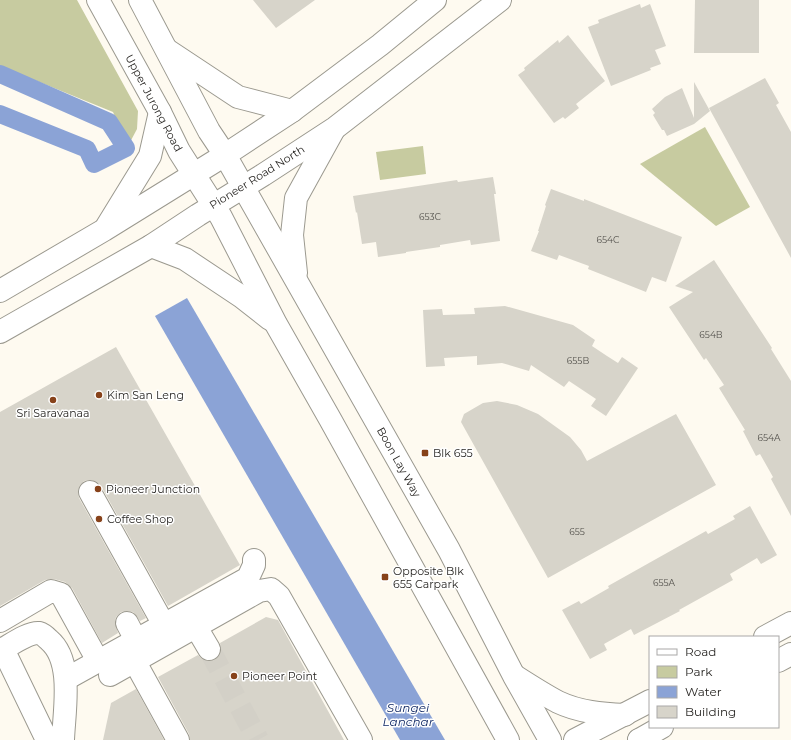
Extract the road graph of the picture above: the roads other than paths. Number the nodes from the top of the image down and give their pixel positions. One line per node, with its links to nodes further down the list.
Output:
1 (98, 0): 7 (main road, Upper Jurong Road)
2 (140, 0): 5 (main road)
3 (435, 0): 6 (main road)
4 (500, 0): 8 (main road, Pioneer Road North)
5 (166, 49): 6 (main road); 9 (main road)
6 (292, 111): 9 (main road)
7 (160, 112): 10 (main road, Upper Jurong Road); 13 (main road)
8 (335, 128): 11 (main road, Pioneer Road North); 15 (main road)
9 (225, 155): 10 (main road); 11 (main road)
10 (194, 174): 12 (main road, Upper Jurong Road); 13 (main road)
11 (243, 187): 12 (main road, Pioneer Road North); 15 (main road, Boon Lay Way)
12 (213, 205): 14 (main road, Pioneer Road North); 17 (main road)
13 (104, 230): 16 (main road)
14 (151, 246): 17 (main road); 18 (main road, Pioneer Road North)
15 (296, 280): 30 (main road, Boon Lay Way)
16 (0, 290)
17 (276, 324): 39 (main road)
18 (0, 332)
19 (90, 492): 22 (main road)
20 (254, 560): 22 (main road)
21 (0, 621): 29 (main road)
22 (181, 622): 25 (main road); 28 (main road); 29 (main road); 38 (main road)
23 (791, 623): 24 (main road)
24 (767, 636)
25 (209, 649)
26 (791, 654): 27 (main road)
27 (779, 661)
28 (135, 662): 29 (main road); 37 (main road)
29 (104, 668): 31 (main road)
30 (514, 676): 33 (main road); 40 (main road, Boon Lay Way)
31 (66, 679): 35 (main road); 36 (main road)
32 (649, 702): 33 (main road)
33 (625, 715): 41 (main road)
34 (660, 728): 42 (main road)
35 (47, 740)
36 (63, 740)
37 (178, 740)
38 (361, 740)
39 (508, 740)
40 (550, 740)
41 (575, 740)
42 (639, 740)

